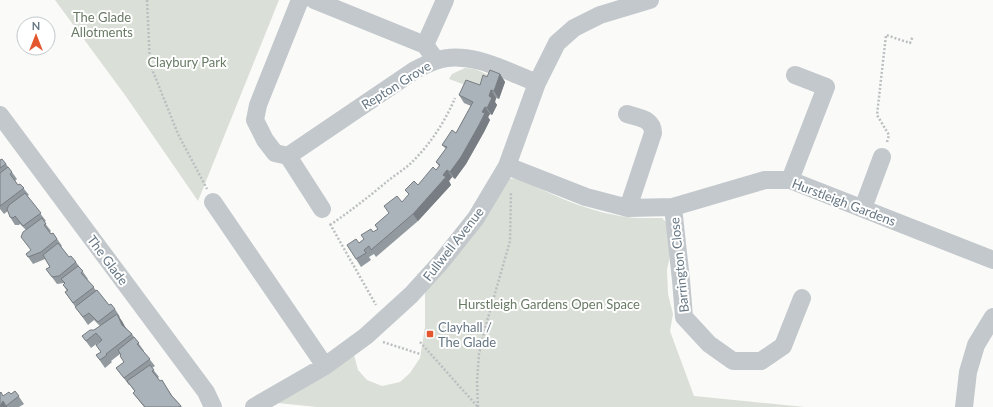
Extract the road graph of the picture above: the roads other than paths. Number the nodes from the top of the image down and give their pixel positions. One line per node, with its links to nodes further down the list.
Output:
1 (300, 0): 12 (street)
2 (314, 0): 6 (street)
3 (445, 0): 6 (street)
4 (650, 0): 5 (street, Fullwell Avenue)
5 (600, 7): 9 (street, Fullwell Avenue)
6 (425, 45): 7 (street)
7 (436, 60): 9 (street, Repton Grove); 12 (street, Repton Grove)
8 (795, 75): 15 (street)
9 (537, 83): 14 (street, Fullwell Avenue)
10 (627, 114): 18 (street)
11 (0, 115): 26 (street, The Glade)
12 (288, 156): 20 (street)
13 (882, 157): 19 (street)
14 (507, 166): 18 (street, Hurstleigh Gardens); 24 (street, Fullwell Avenue)
15 (790, 180): 17 (street, Hurstleigh Gardens); 19 (street, Hurstleigh Gardens)
16 (213, 202): 24 (street)
17 (673, 207): 18 (street, Hurstleigh Gardens); 22 (street, Barrington Close)
18 (628, 208)
19 (862, 208): 21 (street, Hurstleigh Gardens)
20 (326, 217)
21 (993, 260)
22 (802, 298)
23 (993, 316): 27 (street)
24 (326, 366): 25 (street, Fullwell Avenue)
25 (264, 405)
26 (213, 407)
27 (964, 407)

